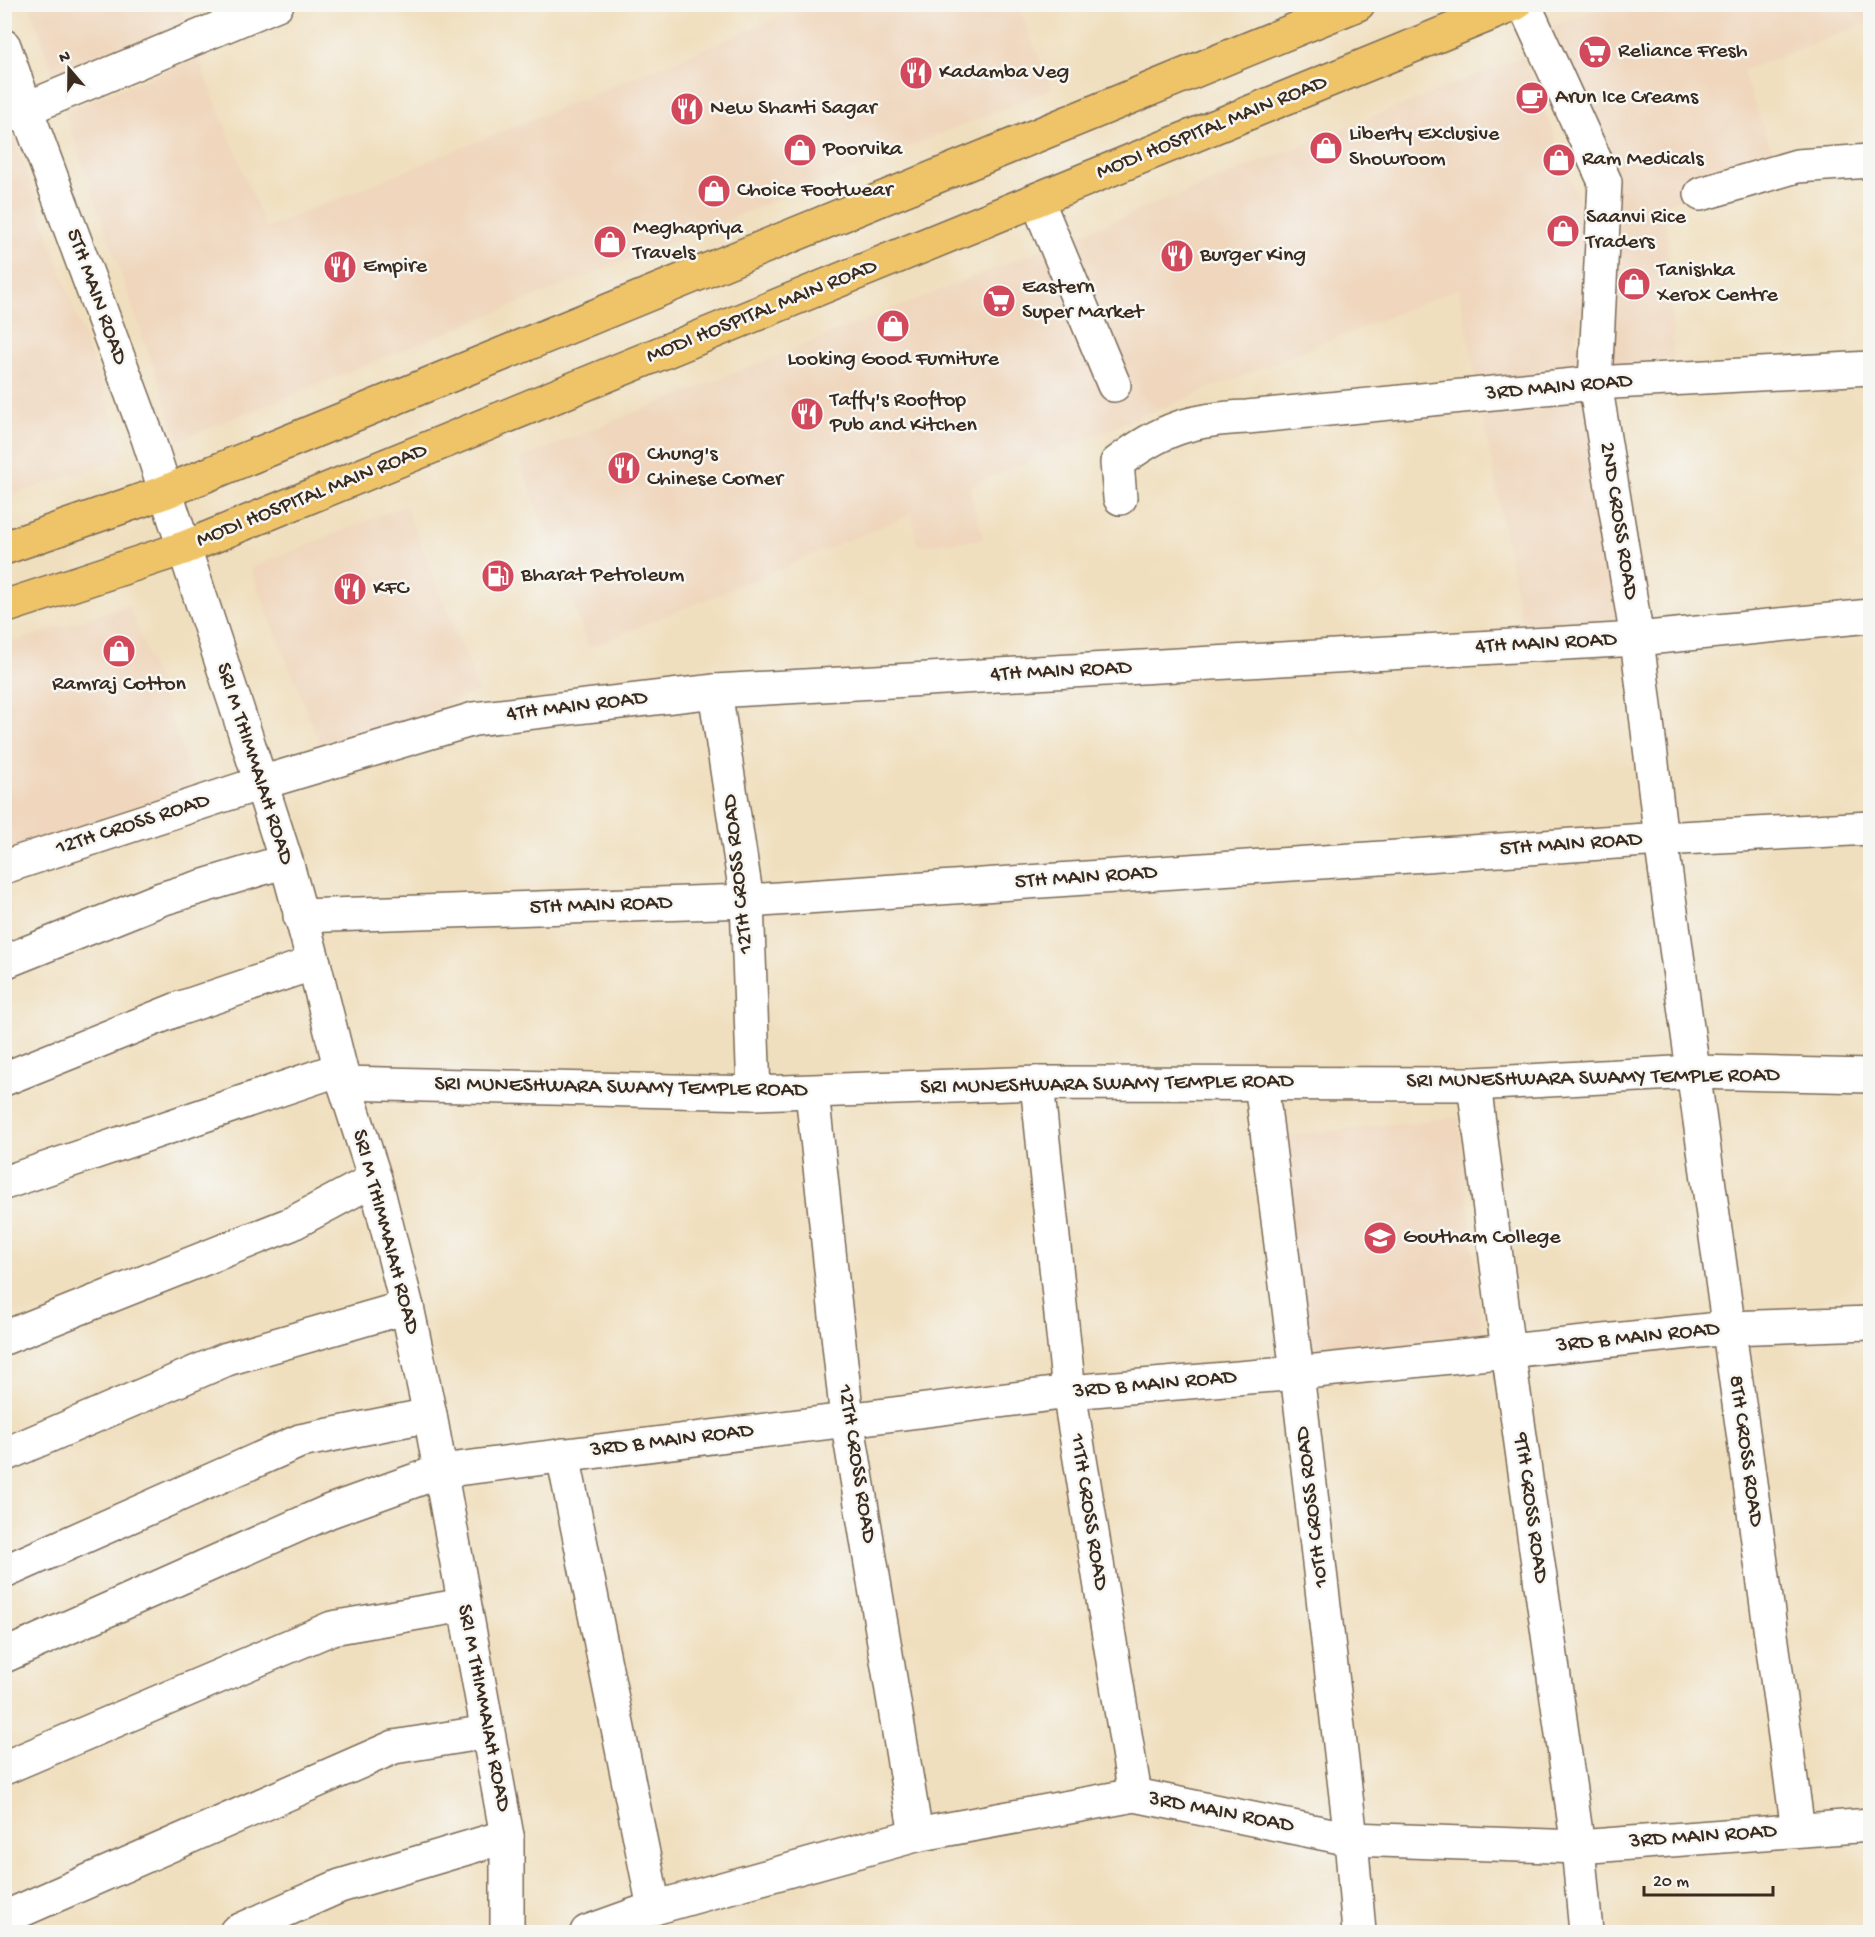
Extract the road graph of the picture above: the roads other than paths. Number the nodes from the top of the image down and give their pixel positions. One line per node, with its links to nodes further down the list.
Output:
1 (277, 4): 6 (street)
2 (1358, 4): 13 (main road)
3 (1515, 4): 9 (main road, MODI HOSPITAL MAIN ROAD)
4 (1524, 4): 11 (street, 2ND CROSS ROAD)
5 (4, 46): 6 (street, 5TH MAIN ROAD)
6 (15, 114): 13 (street, 5TH MAIN ROAD)
7 (1870, 161): 8 (street)
8 (1701, 194)
9 (1037, 200): 12 (street); 16 (main road, MODI HOSPITAL MAIN ROAD)
10 (1870, 368): 11 (street, 3RD MAIN ROAD)
11 (1595, 383): 14 (street, 3RD MAIN ROAD); 19 (street, 2ND CROSS ROAD)
12 (1114, 385)
13 (165, 492): 15 (main road); 16 (street, 5TH MAIN ROAD)
14 (1119, 498)
15 (4, 548)
16 (184, 548): 17 (main road, MODI HOSPITAL MAIN ROAD); 21 (street, SRI M THIMMAIAH ROAD)
17 (4, 607)
18 (1870, 616): 19 (street, 4TH MAIN ROAD)
19 (1637, 639): 20 (street, 4TH MAIN ROAD); 23 (street, 2ND CROSS ROAD)
20 (715, 691): 21 (street, 4TH MAIN ROAD); 26 (street, 12TH CROSS ROAD)
21 (261, 783): 24 (street, SRI M THIMMAIAH ROAD); 25 (street, 12TH CROSS ROAD)
22 (1870, 828): 23 (street, 5TH MAIN ROAD)
23 (1661, 839): 26 (street, 5TH MAIN ROAD); 30 (street, 2ND CROSS ROAD)
24 (286, 861): 27 (street, SRI M THIMMAIAH ROAD); 28 (street)
25 (4, 867)
26 (747, 901): 27 (street, 5TH MAIN ROAD); 38 (street, 12TH CROSS ROAD)
27 (300, 916): 29 (street, SRI M THIMMAIAH ROAD)
28 (4, 962)
29 (314, 963): 31 (street, SRI M THIMMAIAH ROAD); 33 (street)
30 (1692, 1072): 32 (street, SRI MUNESHWARA SWAMY TEMPLE ROAD); 36 (street, SRI MUNESHWARA SWAMY TEMPLE ROAD); 43 (street, 8TH CROSS ROAD)
31 (342, 1076): 38 (street, SRI MUNESHWARA SWAMY TEMPLE ROAD); 39 (street, SRI M THIMMAIAH ROAD); 40 (street)
32 (1870, 1076)
33 (4, 1079)
34 (1037, 1083): 35 (street, SRI MUNESHWARA SWAMY TEMPLE ROAD); 37 (street, SRI MUNESHWARA SWAMY TEMPLE ROAD); 47 (street, 11TH CROSS ROAD)
35 (1261, 1083): 36 (street, SRI MUNESHWARA SWAMY TEMPLE ROAD); 46 (street, 10TH CROSS ROAD)
36 (1474, 1084): 45 (street, 9TH CROSS ROAD)
37 (812, 1092): 38 (street, SRI MUNESHWARA SWAMY TEMPLE ROAD); 49 (street, 12TH CROSS ROAD)
38 (754, 1093)
39 (375, 1179): 41 (street, SRI M THIMMAIAH ROAD); 44 (street)
40 (4, 1184)
41 (407, 1307): 48 (street, SRI M THIMMAIAH ROAD); 50 (street)
42 (1870, 1323): 43 (street, 3RD B MAIN ROAD)
43 (1728, 1328): 45 (street, 3RD B MAIN ROAD); 60 (street, 8TH CROSS ROAD)
44 (4, 1338)
45 (1508, 1351): 46 (street, 3RD B MAIN ROAD); 64 (street, 9TH CROSS ROAD)
46 (1297, 1373): 47 (street, 3RD B MAIN ROAD); 63 (street, 10TH CROSS ROAD)
47 (1069, 1392): 49 (street, 3RD B MAIN ROAD); 58 (street, 11TH CROSS ROAD)
48 (430, 1415): 52 (street, SRI M THIMMAIAH ROAD); 53 (street)
49 (847, 1419): 51 (street, 3RD B MAIN ROAD); 61 (street, 12TH CROSS ROAD)
50 (4, 1455)
51 (563, 1455): 52 (street, 3RD B MAIN ROAD); 65 (street)
52 (441, 1472): 54 (street, SRI M THIMMAIAH ROAD); 55 (street, 3RD B MAIN ROAD)
53 (4, 1572)
54 (464, 1605): 56 (street, SRI M THIMMAIAH ROAD); 57 (street)
55 (4, 1656)
56 (487, 1732): 62 (street, SRI M THIMMAIAH ROAD); 66 (street)
57 (4, 1768)
58 (1136, 1795): 61 (street, 3RD MAIN ROAD); 63 (street, 3RD MAIN ROAD)
59 (1870, 1825): 60 (street, 3RD MAIN ROAD)
60 (1798, 1830): 64 (street, 3RD MAIN ROAD)
61 (916, 1835): 65 (street, 3RD MAIN ROAD)
62 (507, 1836): 67 (street); 68 (street, SRI M THIMMAIAH ROAD)
63 (1351, 1839): 64 (street, 3RD MAIN ROAD); 70 (street, 10TH CROSS ROAD)
64 (1578, 1847): 71 (street, 9TH CROSS ROAD)
65 (654, 1908): 69 (street, 3RD MAIN ROAD)
66 (4, 1918)
67 (236, 1932)
68 (507, 1932)
69 (587, 1932)
70 (1359, 1932)
71 (1586, 1932)

